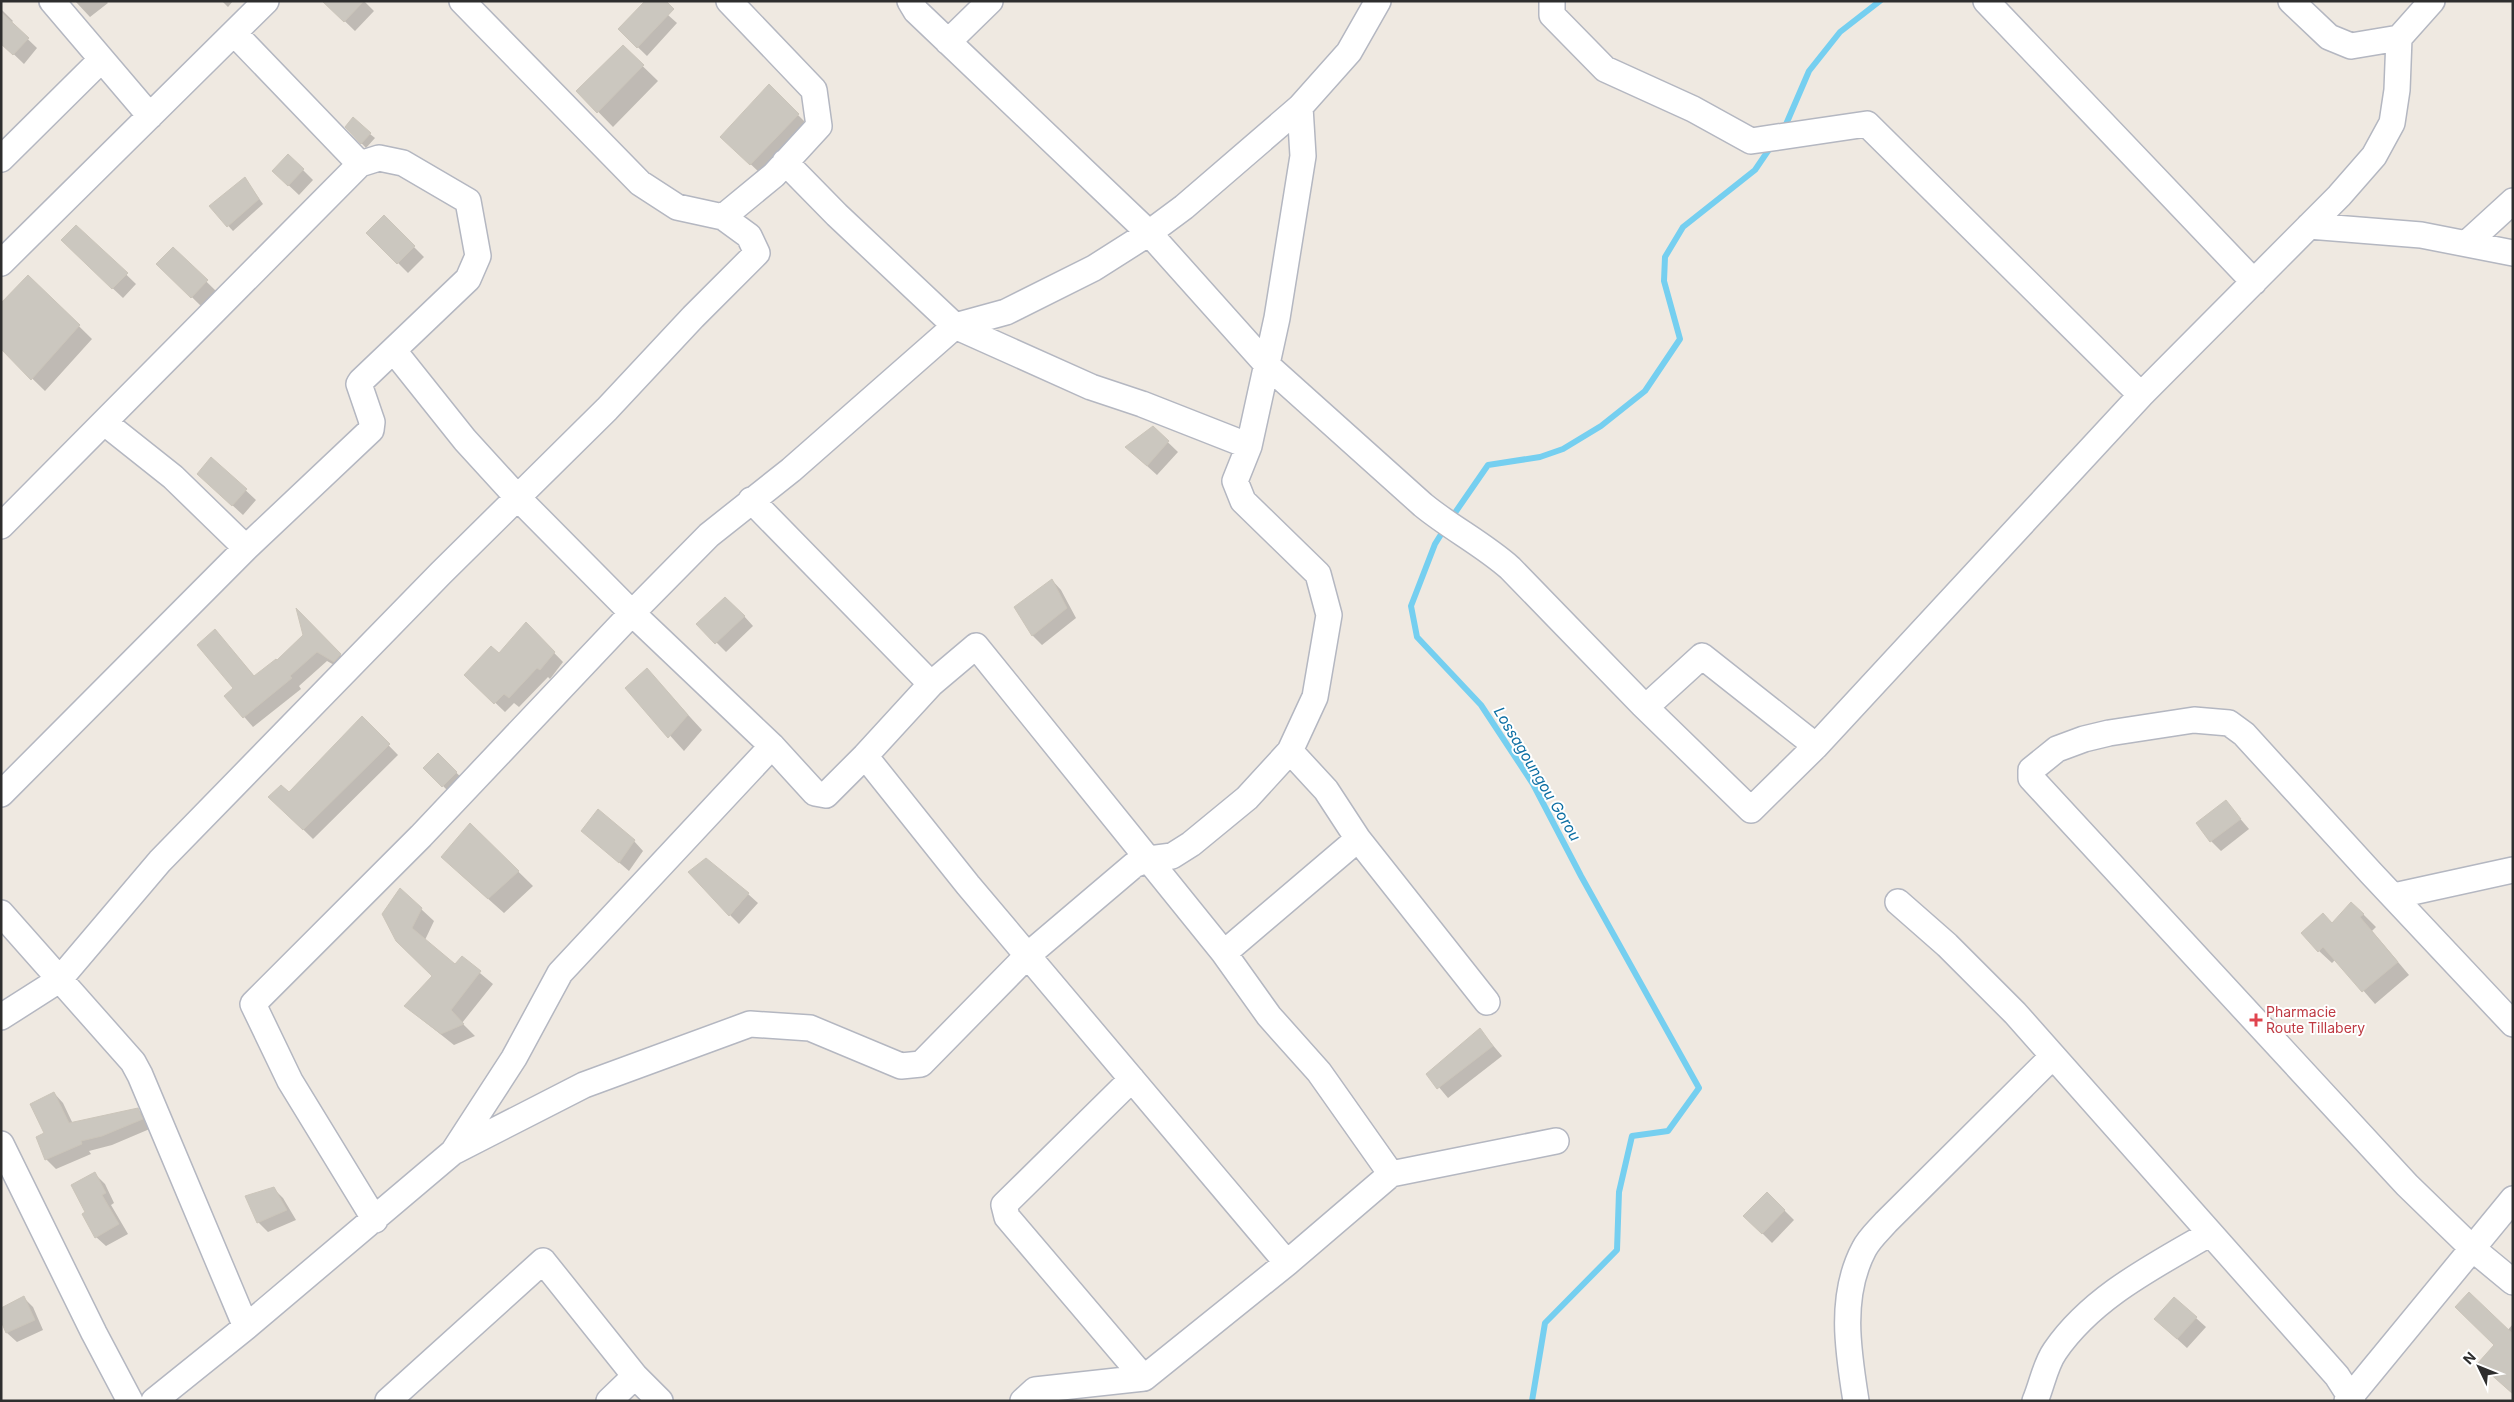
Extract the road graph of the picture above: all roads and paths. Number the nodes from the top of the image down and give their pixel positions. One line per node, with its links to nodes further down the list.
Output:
1 (52, 1): 15 (street)
2 (266, 1): 12 (street)
3 (462, 1): 22 (street)
4 (729, 1): 19 (street)
5 (910, 1): 14 (street)
6 (990, 1): 14 (street)
7 (1378, 1): 16 (street)
8 (1552, 1): 32 (street)
9 (1986, 1): 28 (street)
10 (2291, 1): 13 (street)
11 (2432, 1): 13 (street)
12 (234, 33): 17 (street); 20 (street)
13 (2399, 38): 23 (street)
14 (948, 42): 24 (street)
15 (102, 60): 17 (street); 18 (street)
16 (1300, 107): 24 (street); 31 (street)
17 (150, 116): 27 (street)
18 (2, 156)
19 (785, 162): 22 (street); 29 (street)
20 (360, 164): 30 (street); 33 (street)
21 (2513, 202): 25 (street)
22 (724, 217): 35 (street)
23 (2309, 226): 25 (street); 28 (street)
24 (1149, 233): 29 (street); 31 (street)
25 (2467, 243): 26 (street)
26 (2513, 253)
27 (1, 263)
28 (2254, 282): 32 (street)
29 (955, 326): 34 (street); 36 (street)
30 (394, 351): 35 (street); 38 (street)
31 (1268, 366): 34 (street); 41 (street)
32 (2141, 395): 43 (street)
33 (105, 423): 37 (street); 38 (street)
34 (1249, 446): 44 (street)
35 (518, 498): 39 (street); 55 (street)
36 (751, 500): 39 (street); 40 (street)
37 (5, 516)
38 (246, 548): 46 (street)
39 (632, 613): 42 (street); 66 (street)
40 (931, 684): 45 (street); 48 (street)
41 (1646, 707): 43 (street); 43 (street)
42 (772, 746): 45 (street); 63 (street)
43 (1816, 746)
44 (1290, 751): 47 (street); 48 (street)
45 (865, 756): 54 (street)
46 (1, 794)
47 (1358, 839): 53 (street); 56 (street)
48 (1149, 859): 53 (street); 54 (street)
49 (2513, 870): 50 (street)
50 (2394, 896): 58 (street); 68 (street)
51 (1898, 902): 59 (street)
52 (1, 913): 55 (street)
53 (1224, 953): 64 (street)
54 (1028, 956): 60 (street); 63 (street)
55 (59, 980): 57 (street); 71 (street)
56 (1487, 1002)
57 (1, 1017)
58 (2513, 1024)
59 (2053, 1056): 67 (street); 81 (street)
60 (1132, 1079): 69 (street); 73 (street)
61 (1556, 1141): 64 (street)
62 (1, 1144): 76 (street)
63 (453, 1152): 66 (street)
64 (1391, 1174): 69 (street)
65 (2513, 1199): 68 (street)
66 (375, 1220): 71 (street)
67 (2209, 1234): 75 (street); 82 (street)
68 (2473, 1249): 70 (street); 75 (street)
69 (1287, 1263): 73 (street)
70 (2513, 1282)
71 (246, 1327): 74 (street)
72 (635, 1376): 77 (street); 78 (street); 79 (street)
73 (1144, 1378): 80 (street)
74 (159, 1399)
75 (2350, 1399)
76 (130, 1401)
77 (388, 1401)
78 (609, 1401)
79 (660, 1401)
80 (1023, 1401)
81 (1856, 1401)
82 (2035, 1401)

